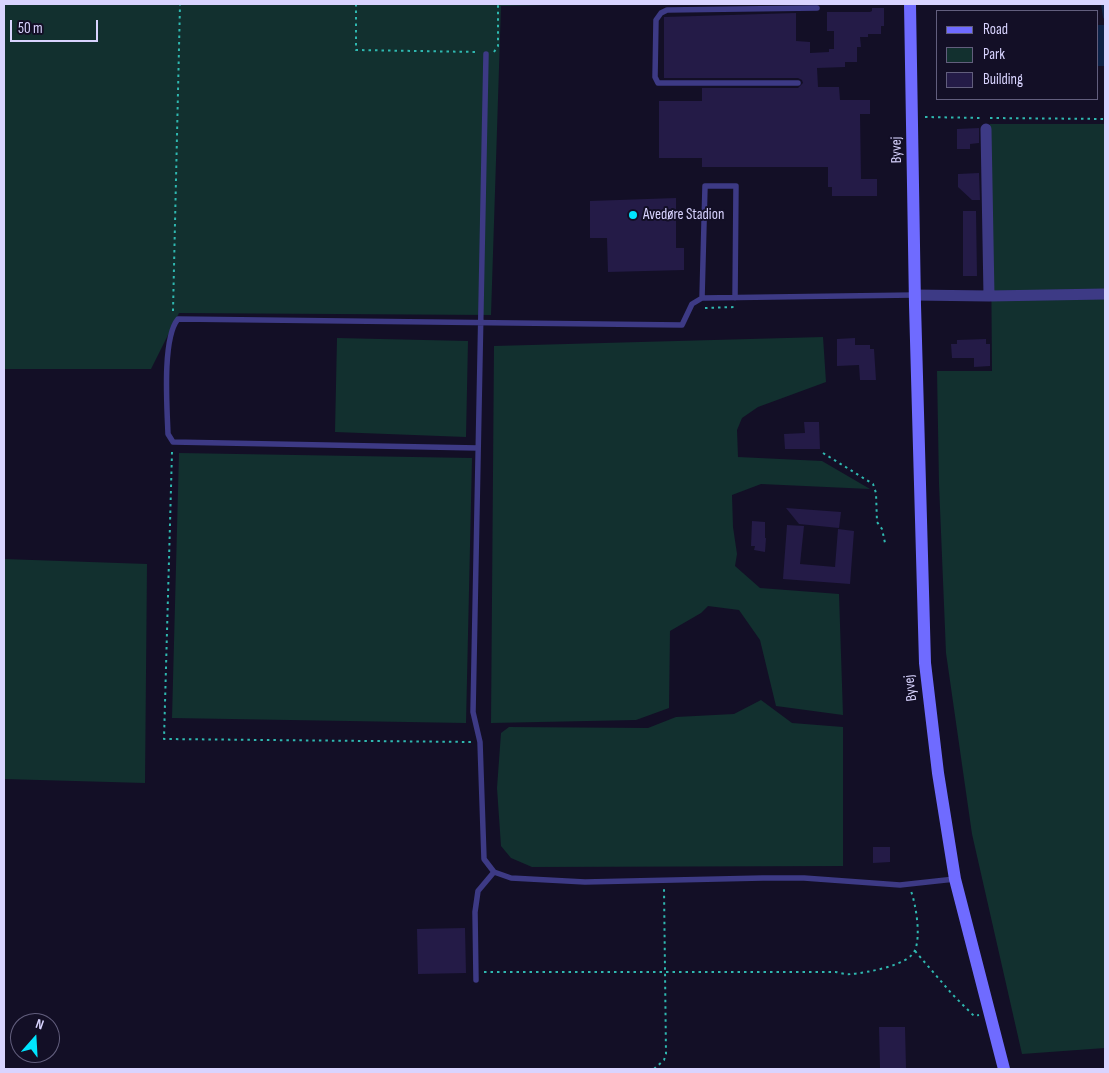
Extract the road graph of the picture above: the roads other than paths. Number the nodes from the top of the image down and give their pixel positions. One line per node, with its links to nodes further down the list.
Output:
1 (910, 4): 7 (street, Byvej)
2 (817, 8): 4 (lane)
3 (486, 54): 11 (lane)
4 (798, 83)
5 (986, 129): 8 (street)
6 (1105, 294): 8 (street)
7 (914, 295): 8 (street); 10 (lane); 14 (street, Byvej)
8 (989, 296)
9 (702, 298): 10 (lane); 10 (lane); 11 (lane)
10 (735, 298)
11 (480, 323): 12 (lane); 12 (lane)
12 (478, 448): 13 (lane)
13 (494, 872): 14 (lane); 15 (lane)
14 (955, 879): 16 (street, Byvej)
15 (476, 980)
16 (1004, 1069)

